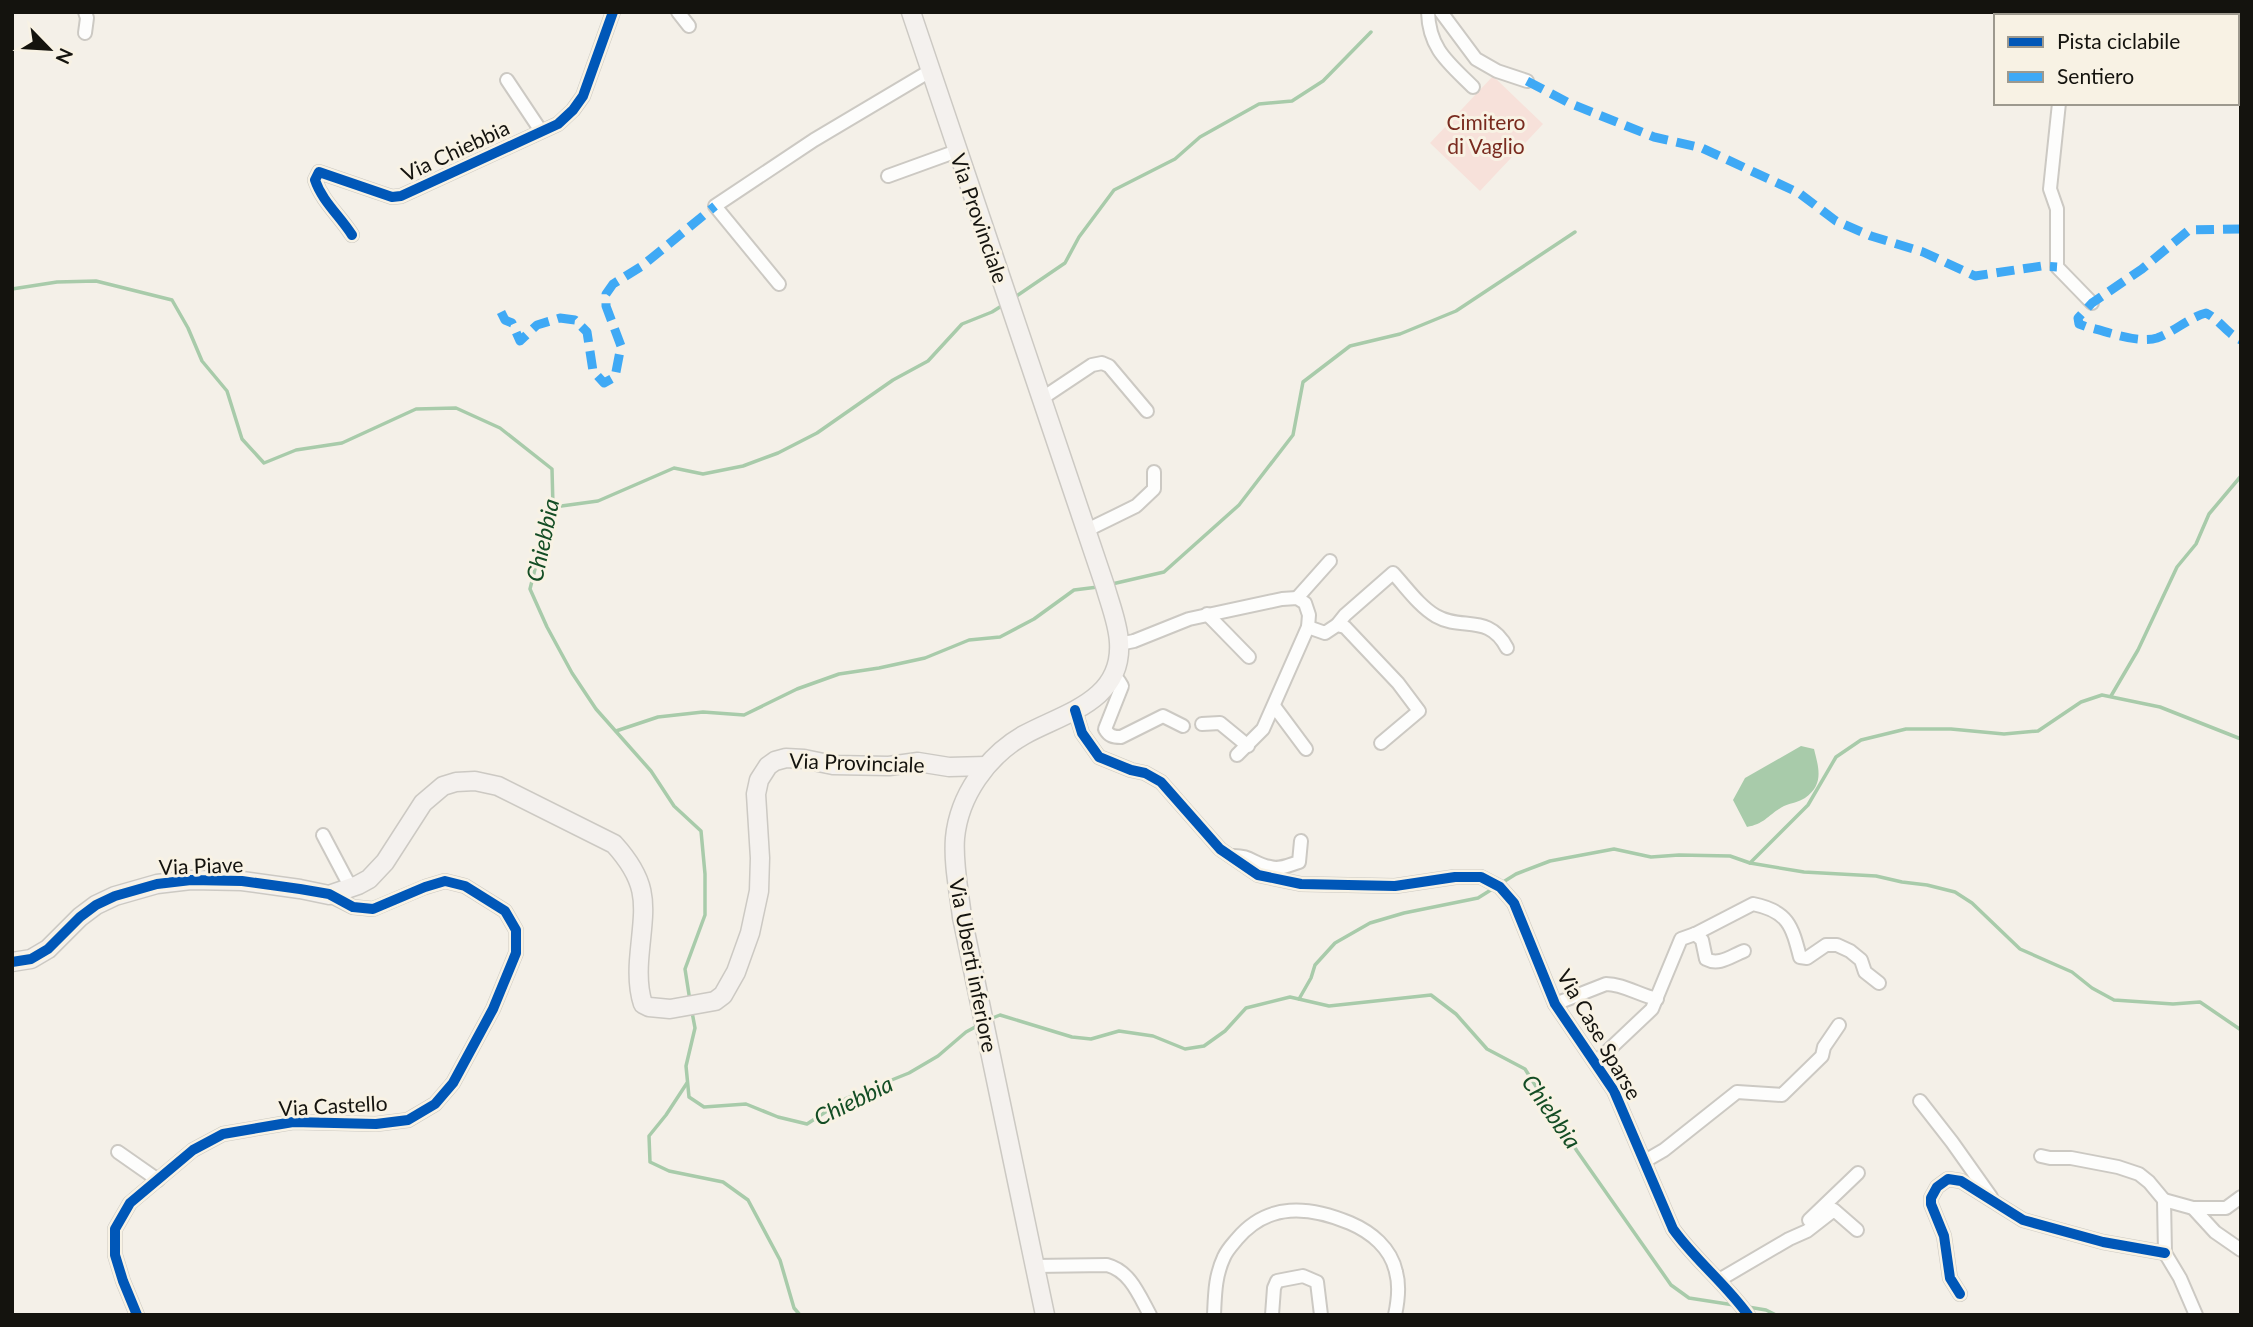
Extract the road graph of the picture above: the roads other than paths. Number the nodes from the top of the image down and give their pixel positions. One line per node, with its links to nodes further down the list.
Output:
1 (85, 12): 8 (street)
2 (613, 12): 14 (street, Via Chiebbia)
3 (677, 12): 7 (street)
4 (911, 12): 9 (street, Via Provinciale)
5 (1428, 12): 12 (street)
6 (1441, 12): 11 (street)
7 (689, 26)
8 (85, 33)
9 (930, 71): 15 (street, Via Provinciale); 18 (street)
10 (507, 80): 14 (street)
11 (1527, 81)
12 (1473, 87)
13 (2059, 105): 19 (street)
14 (541, 131): 17 (street, Via Chiebbia)
15 (957, 151): 16 (street); 20 (street, Via Provinciale)
16 (888, 176)
17 (352, 235)
18 (779, 284)
19 (2092, 303)
20 (1041, 399): 21 (street); 23 (street, Via Provinciale)
21 (1147, 411)
22 (1154, 472): 23 (street)
23 (1085, 531): 29 (street, Via Provinciale)
24 (1330, 561): 25 (street)
25 (1297, 598): 26 (street); 28 (street)
26 (1207, 614): 29 (street); 31 (street)
27 (1338, 625): 28 (street); 30 (street); 37 (street)
28 (1308, 627): 33 (street)
29 (1119, 644): 32 (street)
30 (1507, 648)
31 (1249, 657)
32 (1112, 678): 34 (street, Via Uberti inferiore); 36 (street)
33 (1274, 706): 38 (street); 39 (street)
34 (1075, 710): 41 (street, Via Uberti inferiore); 46 (street, Via Case Sparse)
35 (1202, 724): 38 (street)
36 (1183, 726)
37 (1381, 743)
38 (1248, 746): 40 (street)
39 (1306, 749)
40 (1237, 755)
41 (986, 766): 42 (street, Via Provinciale); 43 (street, Via Uberti inferiore)
42 (949, 767): 43 (street, Via Provinciale); 47 (street, Via Provinciale)
43 (967, 796): 71 (street, Via Uberti inferiore)
44 (323, 835): 47 (street)
45 (1301, 841): 46 (street)
46 (1230, 856): 54 (street, Via Case Sparse)
47 (351, 887): 48 (street, Via Provinciale)
48 (329, 895): 51 (street, Via Piave); 62 (street, Via Castello)
49 (1695, 934): 50 (street); 52 (street); 53 (street)
50 (1744, 951)
51 (12, 962)
52 (1879, 983)
53 (1657, 999): 54 (street); 56 (street)
54 (1555, 1004): 56 (street, Via Case Sparse)
55 (1839, 1025): 60 (street)
56 (1596, 1062): 60 (street, Via Case Sparse)
57 (1920, 1101): 65 (street)
58 (118, 1152): 62 (street)
59 (2041, 1156): 64 (street)
60 (1645, 1161): 72 (street, Via Case Sparse)
61 (1858, 1173): 68 (street)
62 (158, 1180): 75 (street, Via Castello)
63 (2241, 1197): 66 (street)
64 (2164, 1200): 66 (street); 70 (street)
65 (1999, 1205): 70 (street); 73 (street)
66 (2193, 1208): 69 (street)
67 (1857, 1230): 68 (street)
68 (1788, 1240): 72 (street)
69 (2241, 1250)
70 (2165, 1253): 82 (street)
71 (1035, 1266): 76 (street, Via Uberti inferiore); 77 (street)
72 (1719, 1280): 74 (street, Via Case Sparse)
73 (1960, 1294)
74 (1747, 1313)
75 (137, 1315)
76 (1045, 1315)
77 (1150, 1315)
78 (1214, 1315): 81 (street)
79 (1272, 1315): 80 (street)
80 (1321, 1315)
81 (1395, 1315)
82 (2196, 1315)

